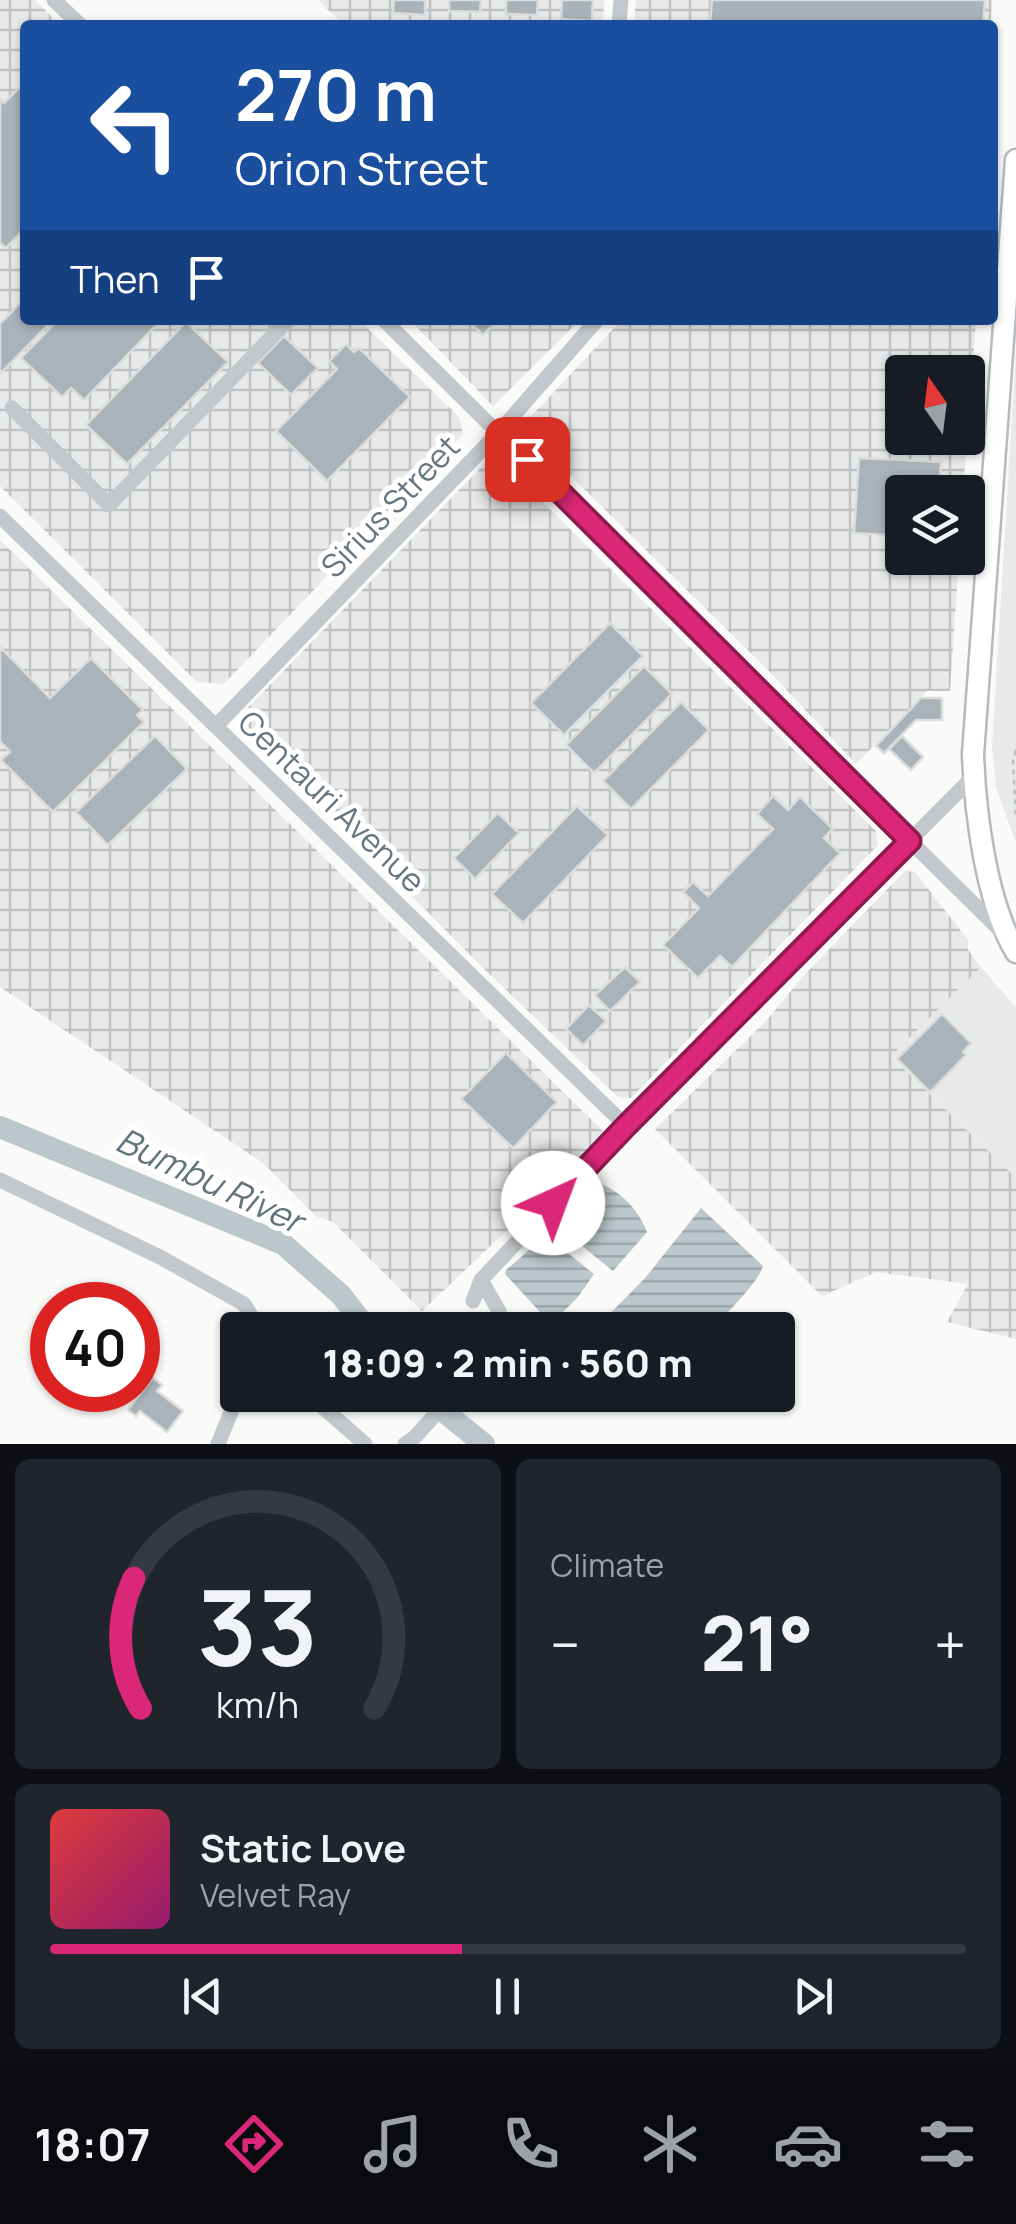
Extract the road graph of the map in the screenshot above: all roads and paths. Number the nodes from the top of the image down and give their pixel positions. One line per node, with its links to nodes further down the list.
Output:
1 (54, 0): 2 (street)
2 (75, 20)
3 (1016, 160): 4 (main road)
4 (1002, 216): 5 (main road)
5 (998, 288)
6 (283, 325): 10 (street)
7 (389, 325): 11 (street)
8 (594, 325): 11 (street, Sirius Street)
9 (996, 325): 15 (main road)
10 (12, 408)
11 (499, 432): 13 (street, Sirius Street); 17 (street)
12 (0, 516): 13 (street, Centauri Avenue)
13 (216, 726): 19 (street, Centauri Avenue)
14 (1016, 750): 16 (path)
15 (974, 776): 17 (street); 18 (main road)
16 (1016, 817)
17 (910, 841): 18 (street); 19 (street)
18 (1012, 945)
19 (626, 1126): 21 (street)
20 (0, 1180): 23 (street)
21 (481, 1280): 22 (street); 24 (street)
22 (473, 1301)
23 (249, 1312)
24 (499, 1312)
25 (231, 1412): 29 (street)
26 (328, 1412): 30 (street)
27 (438, 1412): 28 (street)
28 (410, 1441)
29 (218, 1444)
30 (365, 1444)

